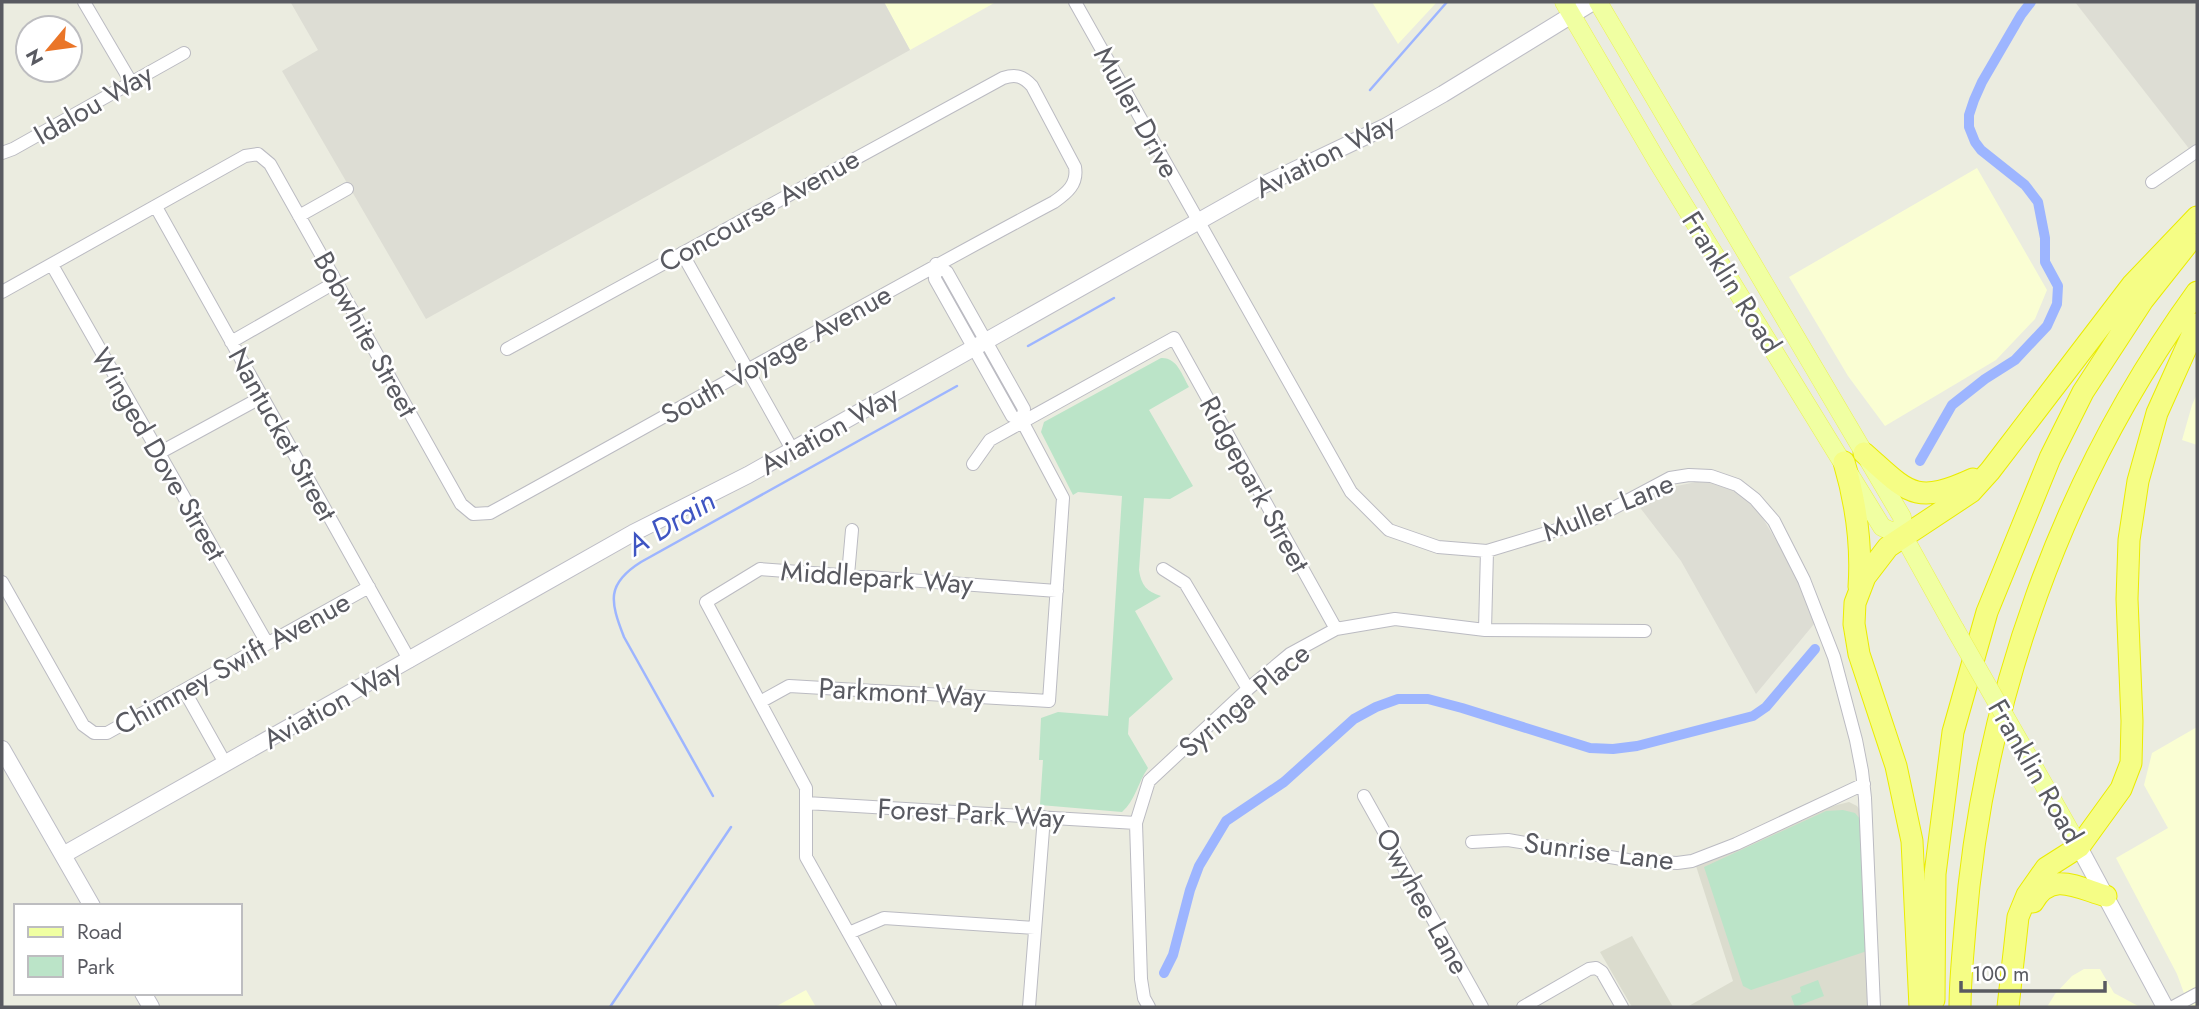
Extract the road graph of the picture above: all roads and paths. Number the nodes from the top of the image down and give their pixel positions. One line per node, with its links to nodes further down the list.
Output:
1 (84, 2): 7 (street)
2 (1075, 2): 16 (street, Muller Drive)
3 (1595, 2): 4 (street, Aviation Way); 24 (main road, Franklin Road)
4 (1568, 8): 11 (main road, Franklin Road); 16 (street, Aviation Way)
5 (184, 53): 7 (street, Idalou Way)
6 (1013, 75): 18 (street, Concourse Avenue); 19 (street, South Voyage Avenue)
7 (131, 82): 9 (street, Idalou Way)
8 (2197, 151): 10 (street)
9 (2, 153)
10 (2152, 182)
11 (1673, 188): 24 (main road); 35 (main road, Franklin Road)
12 (347, 189): 14 (street)
13 (156, 206): 14 (street, Bobwhite Street); 20 (street); 26 (street, Nantucket Street)
14 (299, 216): 21 (street, Bobwhite Street)
15 (2197, 217): 37 (highway)
16 (1199, 222): 27 (street, Aviation Way); 41 (street, Muller Lane)
17 (2197, 232): 80 (highway)
18 (682, 253): 28 (street, Concourse Avenue); 29 (street)
19 (936, 264): 27 (street); 29 (street, South Voyage Avenue)
20 (52, 265): 22 (street); 33 (street, Winged Dove Street)
21 (336, 282): 26 (street); 38 (street, Bobwhite Street)
22 (2, 292)
23 (2197, 292): 81 (highway)
24 (1770, 294): 34 (main road, Franklin Road)
25 (2197, 324): 64 (highway)
26 (231, 342): 30 (street, Nantucket Street)
27 (980, 346): 31 (street); 32 (street, Aviation Way)
28 (507, 349)
29 (748, 371): 32 (street); 38 (street, South Voyage Avenue)
30 (262, 397): 33 (street); 45 (street, Nantucket Street)
31 (1022, 421): 36 (street); 46 (street); 48 (street, Ridgepark Street)
32 (793, 450): 52 (street, Aviation Way)
33 (159, 453): 51 (street, Winged Dove Street)
34 (1864, 453): 37 (highway); 40 (main road, Franklin Road)
35 (1844, 462): 40 (main road, Franklin Road); 47 (highway)
36 (973, 464)
37 (1990, 471): 40 (highway)
38 (473, 514)
39 (852, 530): 43 (street)
40 (1903, 537): 47 (highway); 64 (main road, Franklin Road, bridge)
41 (1487, 551): 49 (street); 58 (street, Muller Lane)
42 (1163, 569): 53 (street)
43 (848, 575): 46 (street, Middlepark Way); 55 (street, Middlepark Way)
44 (2, 582): 54 (street, Chimney Swift Avenue)
45 (369, 587): 51 (street, Chimney Swift Avenue); 52 (street, Nantucket Street)
46 (1057, 591): 55 (street, Parkmont Way)
47 (1858, 592): 79 (highway)
48 (1336, 629): 49 (street, Syringa Place); 53 (street, Syringa Place)
49 (1485, 630): 50 (street, Syringa Place)
50 (1645, 631)
51 (267, 643): 54 (street, Chimney Swift Avenue)
52 (410, 661): 57 (street, Aviation Way)
53 (1248, 689): 62 (street, Syringa Place)
54 (184, 690): 57 (street)
55 (760, 702): 60 (street)
56 (2, 749): 65 (street)
57 (225, 763): 65 (street, Aviation Way)
58 (1864, 784): 63 (street, Sunrise Lane); 78 (street, Muller Lane)
59 (1364, 796): 75 (street, Owyhee Lane)
60 (806, 803): 61 (street, Forest Park Way); 69 (street)
61 (1044, 817): 62 (street, Forest Park Way); 68 (street)
62 (1136, 823): 72 (street, Syringa Place)
63 (1472, 842)
64 (2079, 847): 66 (street, Franklin Road); 70 (highway)
65 (63, 855): 67 (street)
66 (2106, 896): 70 (highway); 83 (street, Franklin Road)
67 (91, 904)
68 (1035, 928): 69 (street); 74 (street)
69 (849, 933): 73 (street)
70 (2014, 961): 82 (highway)
71 (2197, 994): 84 (street)
72 (1146, 1003)
73 (891, 1007)
74 (1029, 1007)
75 (1482, 1007)
76 (1523, 1007): 77 (street)
77 (1622, 1007)
78 (1874, 1007)
79 (1920, 1007)
80 (1934, 1007)
81 (1960, 1007)
82 (2008, 1007)
83 (2165, 1007)
84 (2173, 1007)

